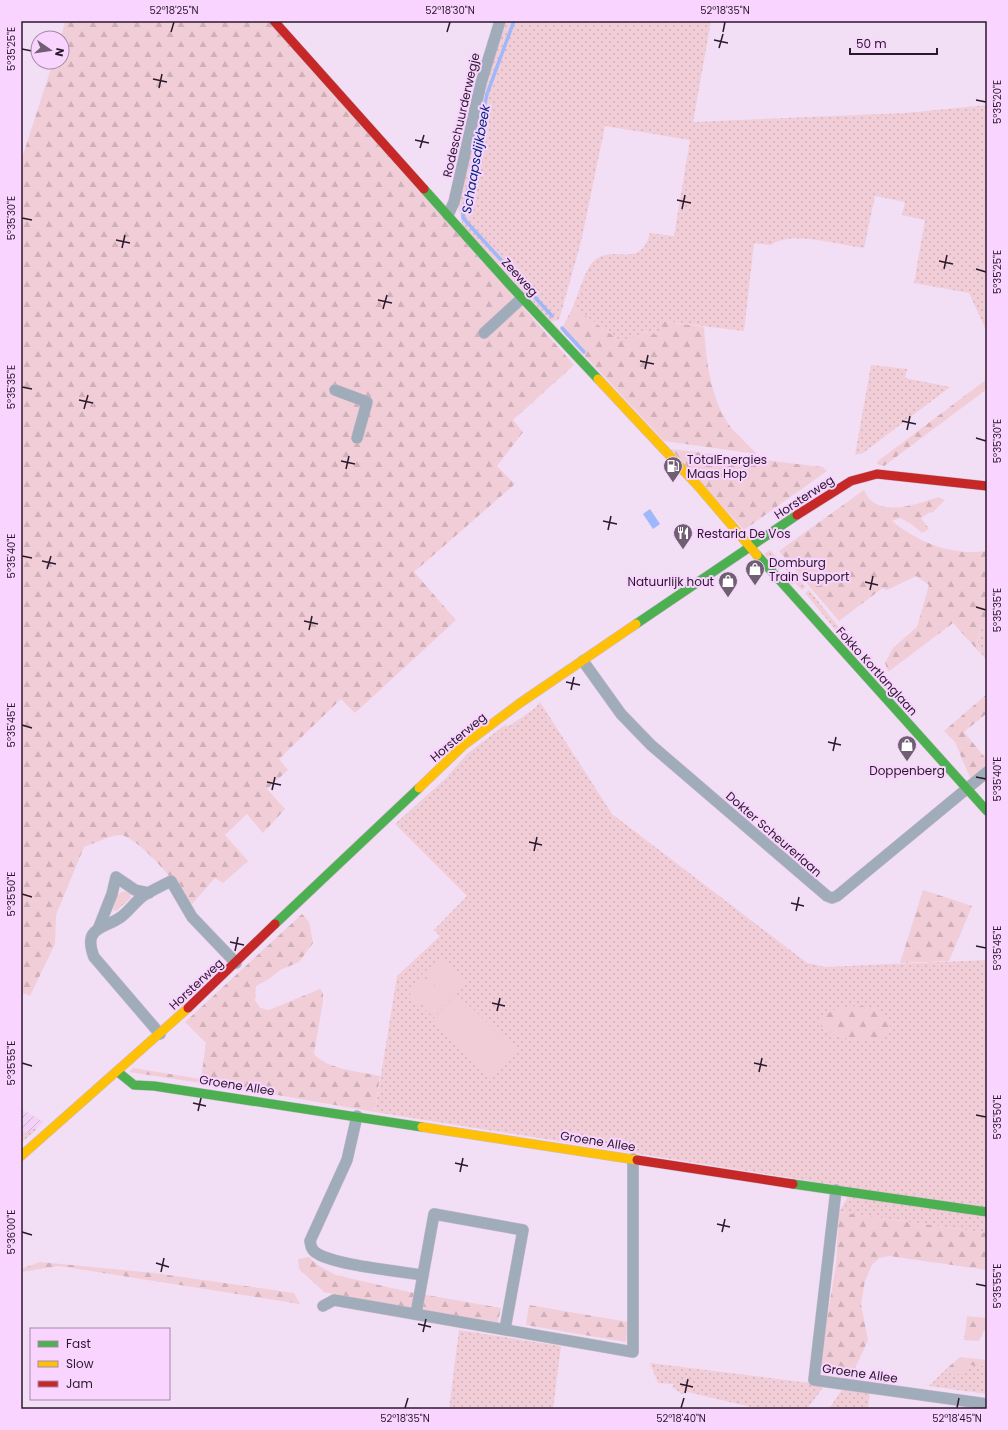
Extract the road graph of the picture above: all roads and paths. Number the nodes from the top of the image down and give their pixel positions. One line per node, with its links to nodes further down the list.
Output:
1 (274, 21): 3 (street, Zeeweg)
2 (500, 21): 3 (street, Rodeschuurderwegje)
3 (448, 215): 4 (street, Zeeweg)
4 (522, 298): 5 (street); 9 (street, Zeeweg)
5 (484, 333)
6 (335, 390): 7 (street)
7 (357, 438)
8 (987, 486): 9 (street, Horsterweg)
9 (750, 546): 10 (street, Horsterweg); 12 (street, Fokko Kortlanglaan)
10 (583, 661): 12 (street, Dokter Scheurerlaan); 16 (street, Horsterweg)
11 (986, 772): 12 (street)
12 (966, 788): 13 (street, Fokko Kortlanglaan)
13 (987, 811)
14 (149, 892): 15 (street); 15 (street); 16 (street)
15 (98, 927): 17 (street)
16 (236, 963): 17 (street, Horsterweg)
17 (160, 1034): 18 (street, Horsterweg)
18 (118, 1072): 19 (street, Groene Allee); 20 (street, Horsterweg)
19 (357, 1116): 21 (street, Groene Allee); 24 (street)
20 (21, 1156)
21 (633, 1159): 22 (street, Groene Allee); 27 (street)
22 (836, 1190): 23 (street, Groene Allee); 29 (street, Groene Allee)
23 (987, 1212)
24 (422, 1275): 26 (street); 27 (street)
25 (323, 1306): 26 (street)
26 (416, 1314): 27 (street)
27 (505, 1329)
28 (987, 1404): 29 (street, Groene Allee)
29 (971, 1406)

